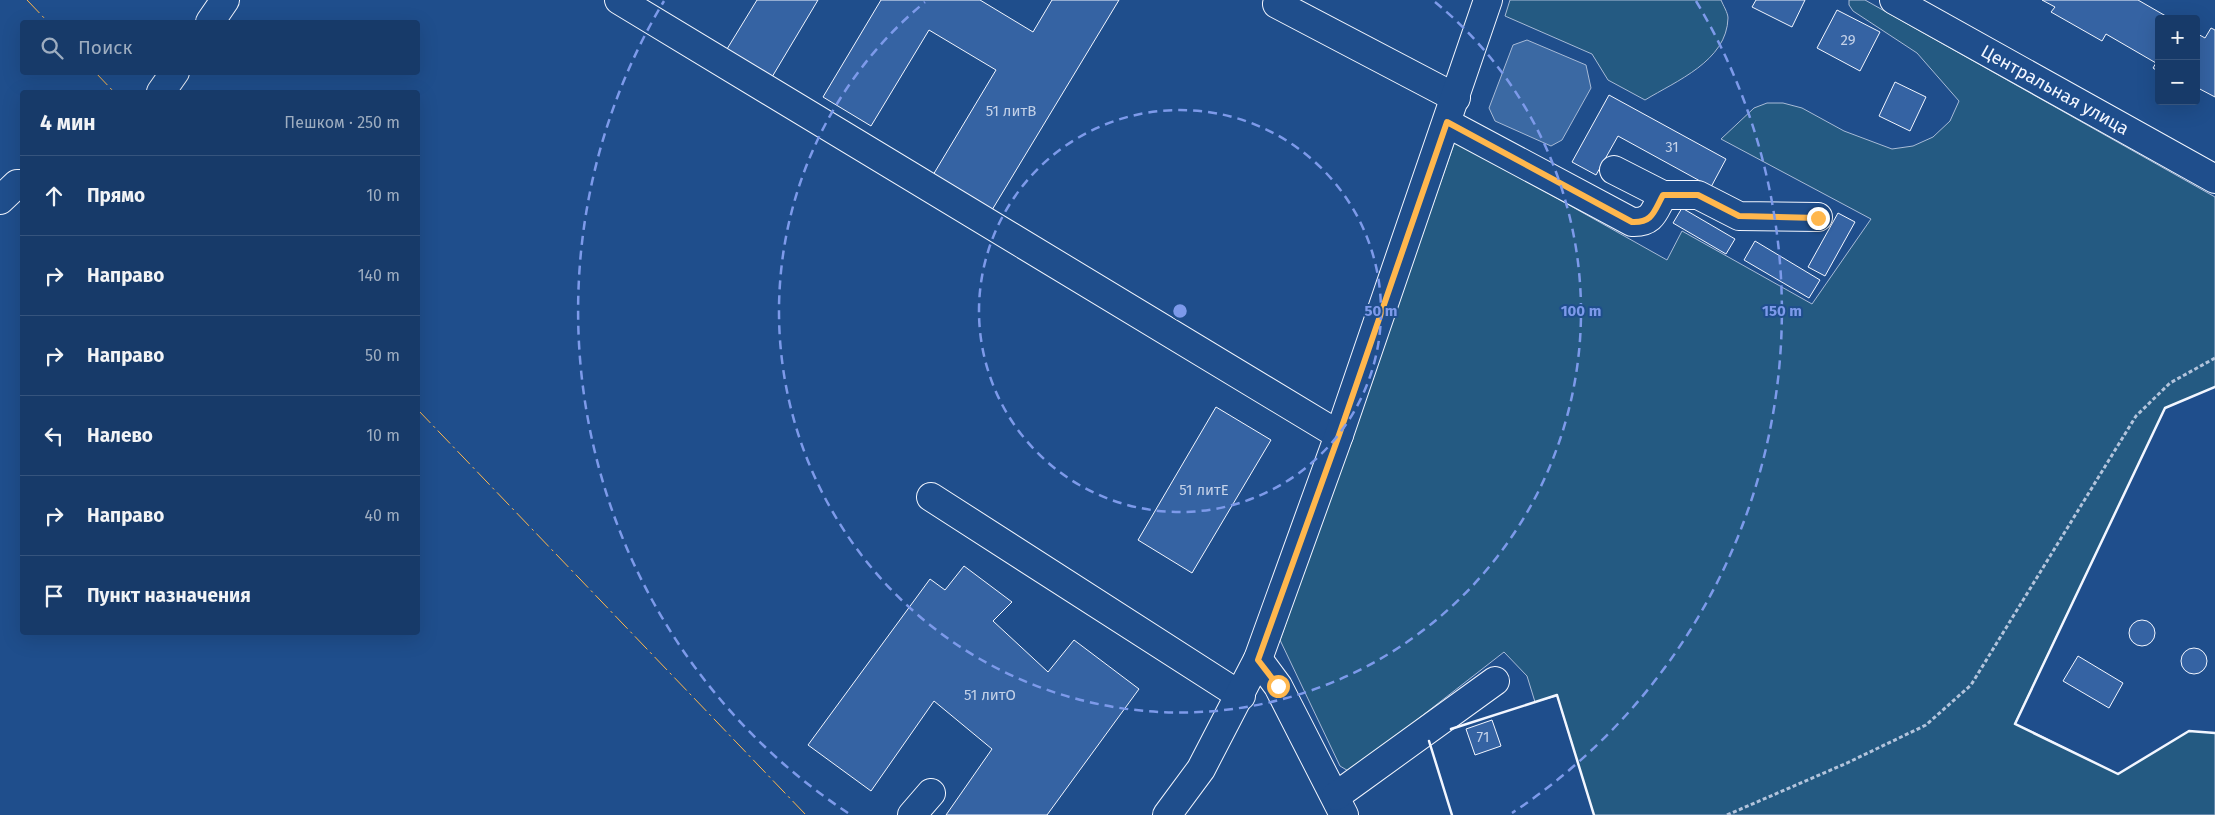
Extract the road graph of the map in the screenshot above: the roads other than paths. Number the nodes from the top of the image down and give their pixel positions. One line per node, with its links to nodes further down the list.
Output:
1 (225, 0): 6 (street)
2 (619, 0): 16 (street)
3 (1488, 0): 9 (street)
4 (1894, 0): 11 (street, Центральная улица)
5 (1277, 4): 9 (street)
6 (211, 20)
7 (173, 75): 8 (street)
8 (162, 90)
9 (1451, 110): 13 (street); 16 (street)
10 (1614, 170): 13 (street)
11 (2215, 179)
12 (20, 184): 14 (street)
13 (1663, 195): 15 (street)
14 (0, 200)
15 (1818, 218)
16 (1339, 435): 18 (street)
17 (931, 497): 20 (street)
18 (1258, 660): 20 (street); 22 (street)
19 (1495, 681): 22 (street)
20 (1241, 696): 24 (street)
21 (931, 793): 23 (street)
22 (1340, 806)
23 (912, 815)
24 (1167, 815)

